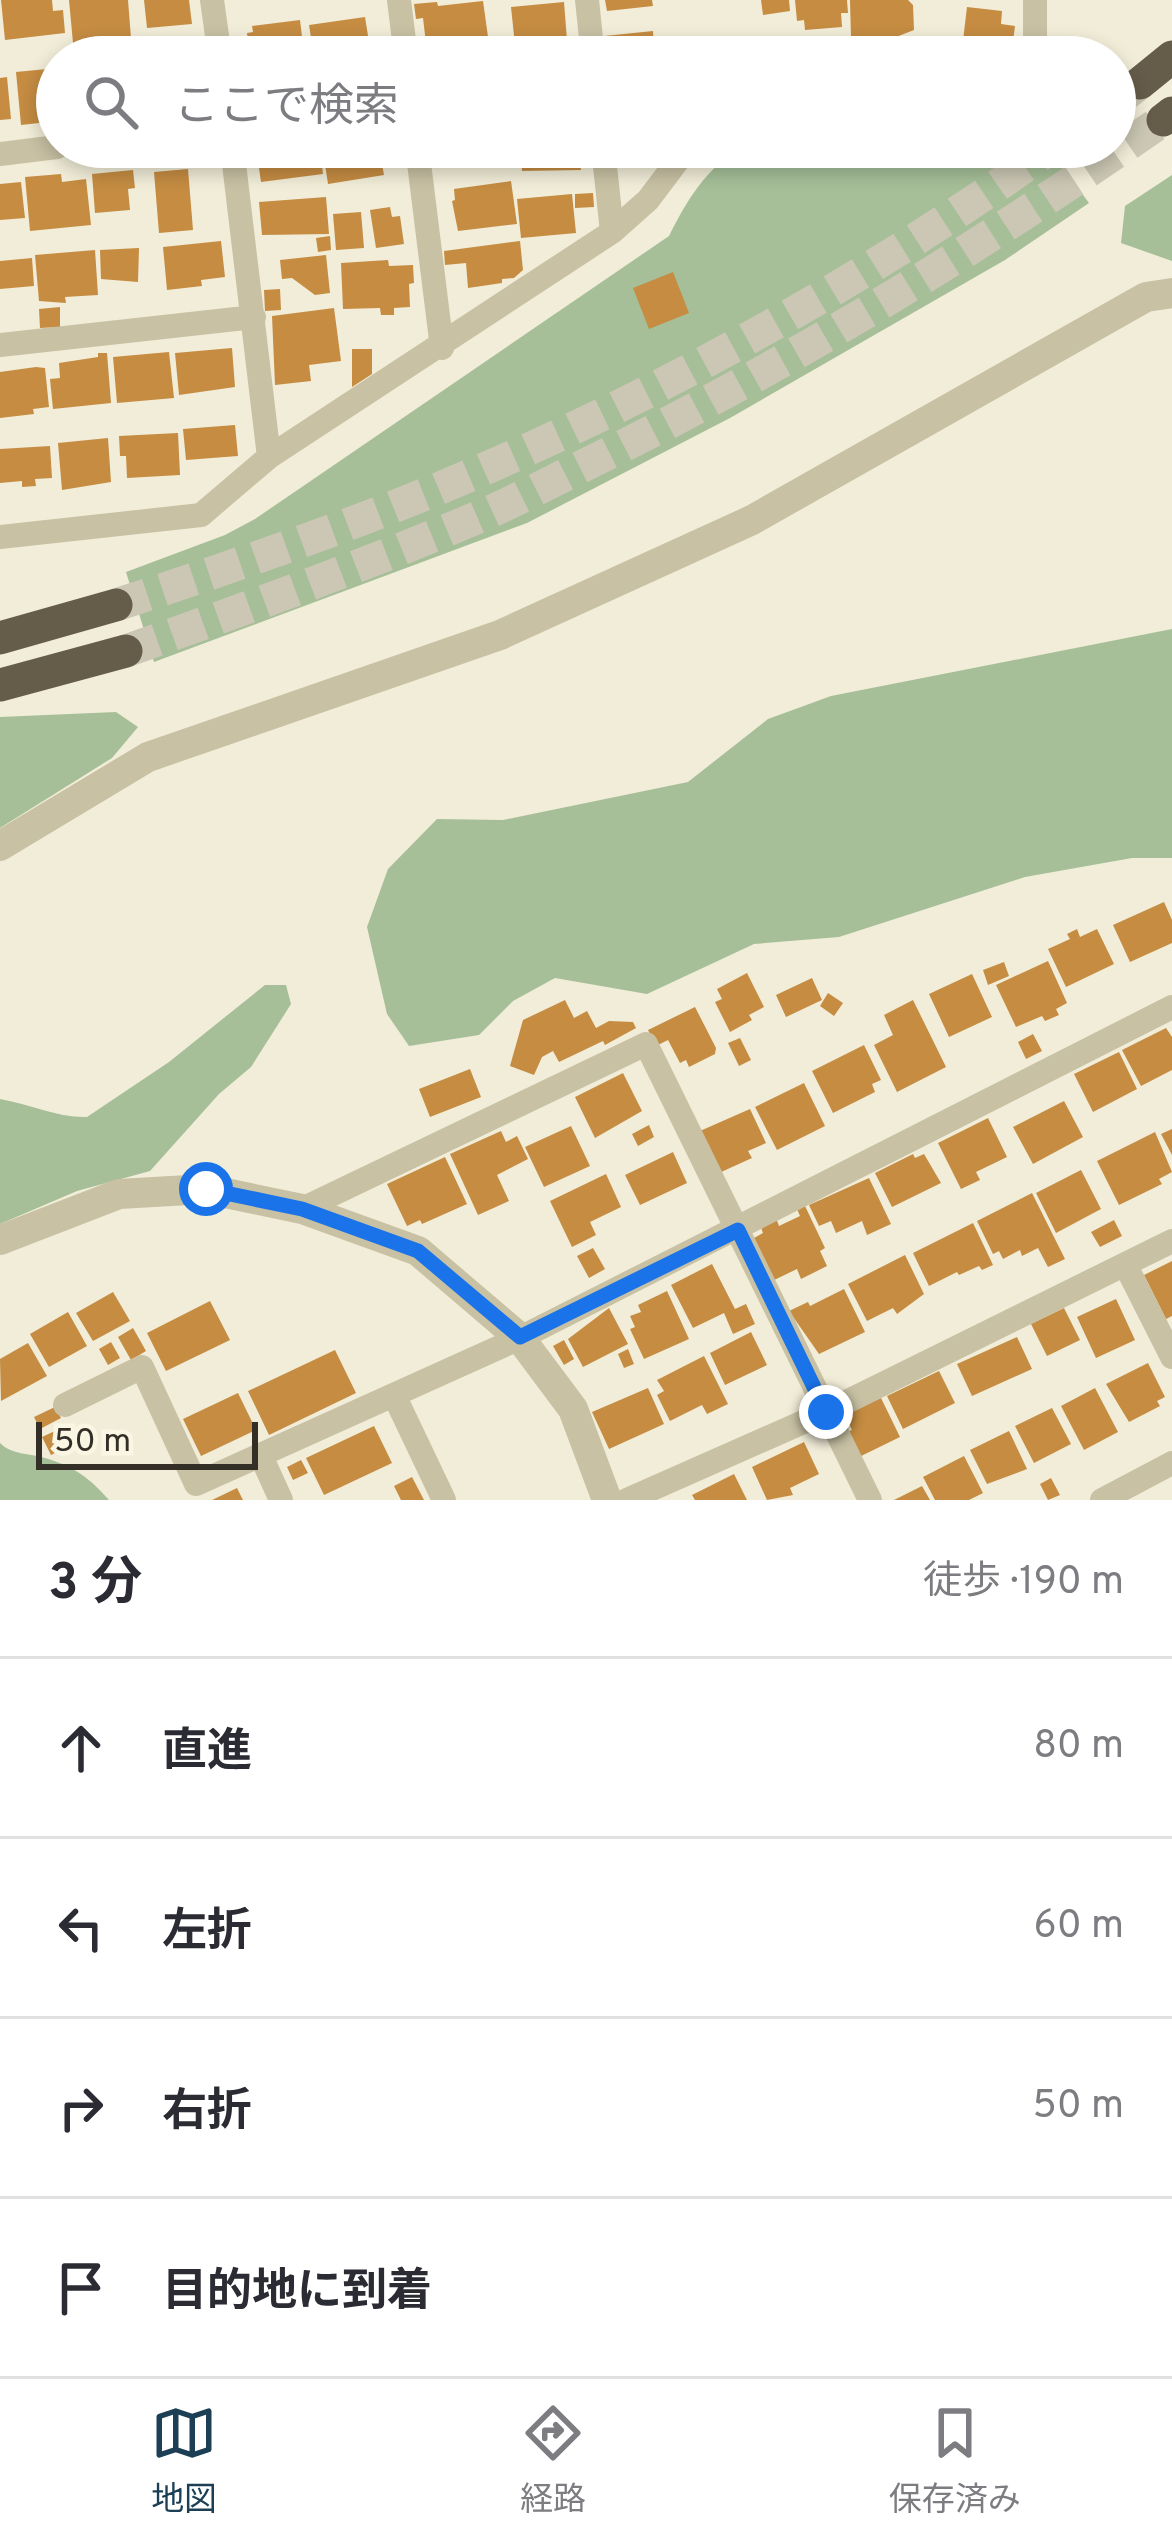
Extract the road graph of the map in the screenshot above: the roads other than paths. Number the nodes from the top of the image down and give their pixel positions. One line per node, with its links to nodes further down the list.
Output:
1 (212, 0): 5 (street)
2 (399, 0): 6 (street)
3 (587, 0): 7 (street)
4 (1035, 0): 8 (street)
5 (217, 36)
6 (403, 36)
7 (591, 36)
8 (1035, 36)
9 (1172, 57): 10 (highway)
10 (1140, 83)
11 (36, 150): 12 (street)
12 (0, 154)
13 (235, 168): 19 (street)
14 (420, 168): 21 (street)
15 (605, 168): 17 (street)
16 (672, 168): 17 (street)
17 (613, 232): 21 (street)
18 (1172, 293): 28 (street)
19 (254, 316): 20 (street); 22 (street)
20 (0, 345)
21 (442, 347): 22 (street)
22 (269, 457): 23 (street)
23 (0, 537)
24 (116, 605): 25 (highway)
25 (0, 638)
26 (126, 651): 27 (highway)
27 (4, 684)
28 (0, 846)
29 (1172, 1007): 31 (street)
30 (302, 1209): 31 (street); 32 (street); 35 (street)
31 (738, 1230): 35 (street); 39 (street)
32 (0, 1240)
33 (1172, 1241): 34 (street)
34 (1126, 1265): 36 (street); 39 (street)
35 (520, 1337): 37 (street); 44 (street)
36 (1172, 1357)
37 (394, 1395): 40 (street); 43 (street)
38 (65, 1405): 40 (street)
39 (826, 1412): 45 (street); 46 (street)
40 (261, 1456): 42 (street)
41 (1172, 1463): 47 (street)
42 (281, 1500)
43 (444, 1500)
44 (607, 1500)
45 (627, 1500)
46 (870, 1500)
47 (1102, 1500)

